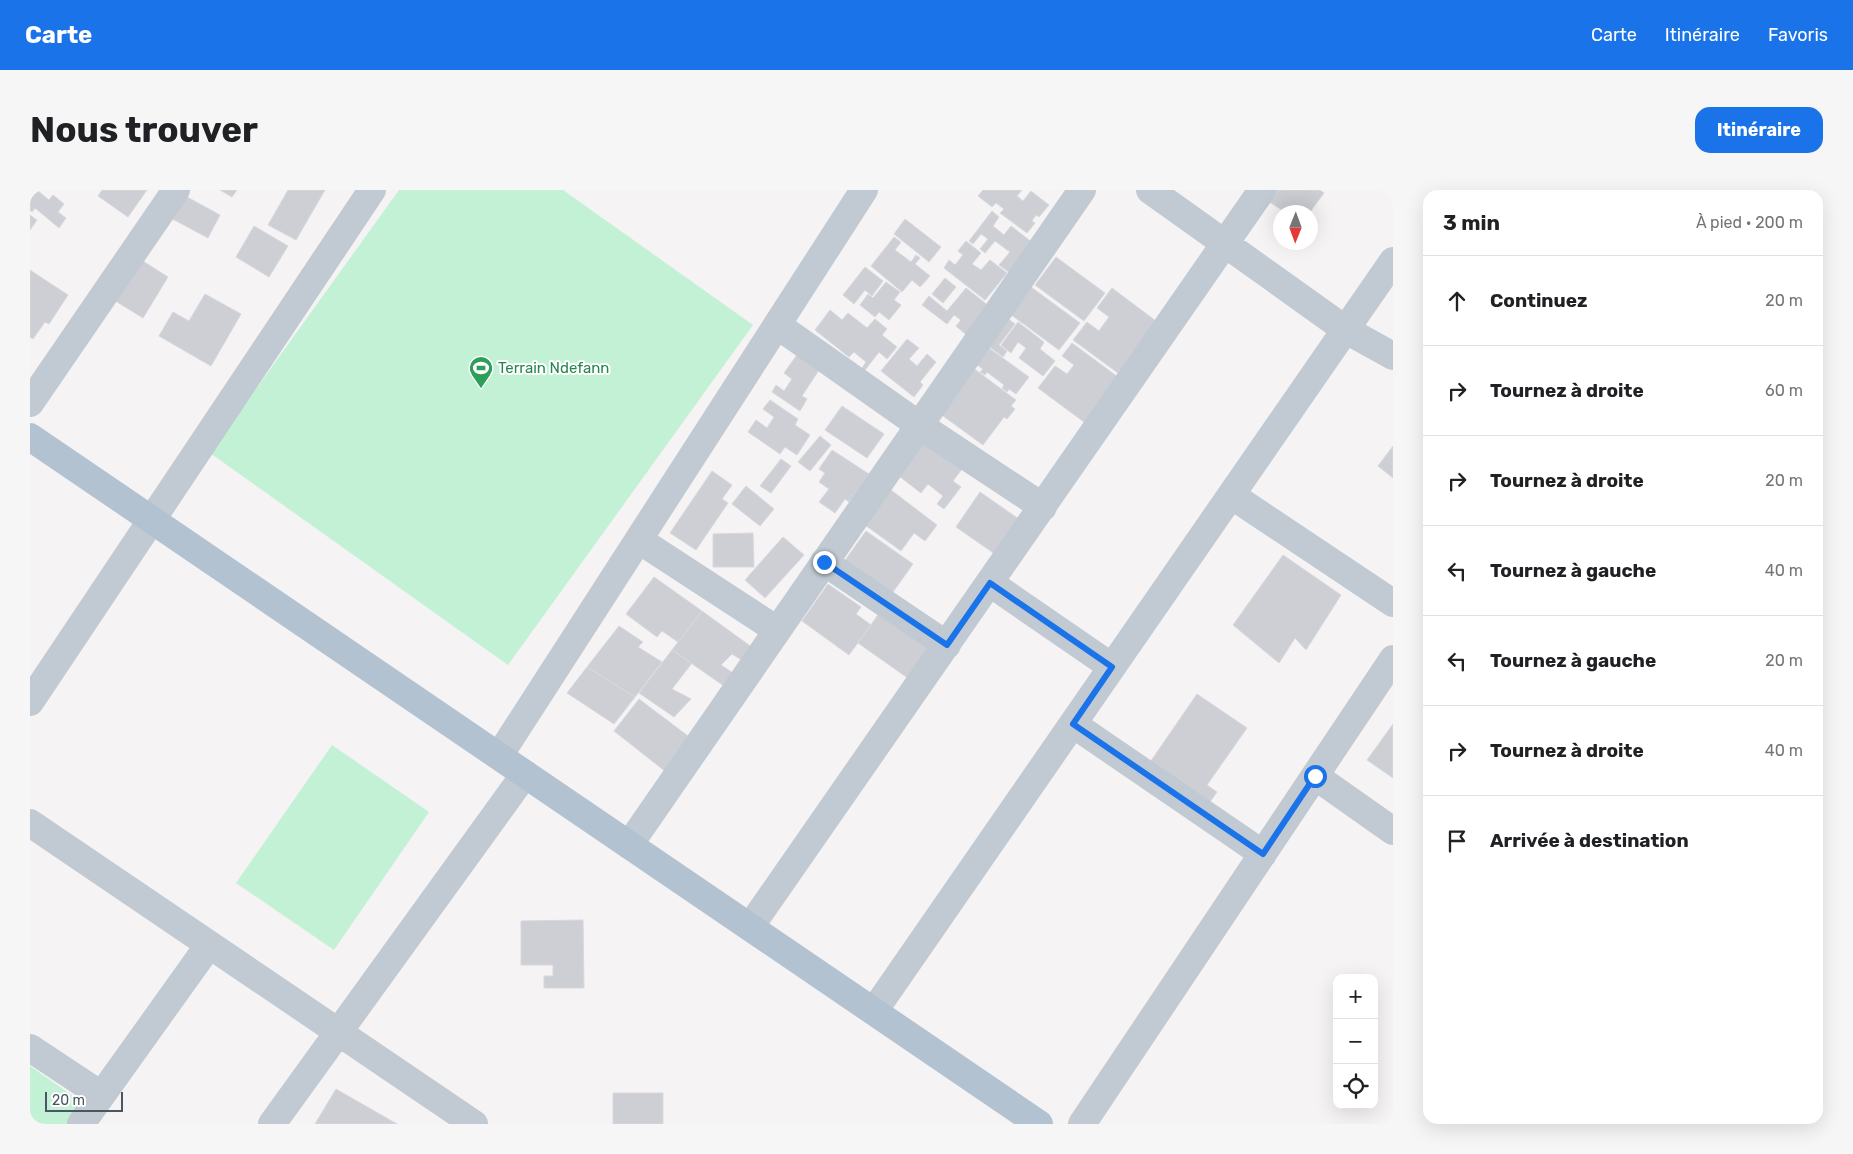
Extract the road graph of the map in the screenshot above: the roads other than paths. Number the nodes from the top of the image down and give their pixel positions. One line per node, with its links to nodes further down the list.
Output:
1 (176, 190): 12 (street)
2 (372, 190): 17 (street)
3 (864, 190): 9 (street)
4 (1082, 190): 13 (street)
5 (1150, 190): 7 (street)
6 (1262, 190): 7 (street)
7 (1226, 244): 10 (street); 16 (street)
8 (1393, 261): 10 (street)
9 (777, 325): 13 (street); 18 (street)
10 (1346, 330): 11 (street); 15 (street)
11 (1393, 356)
12 (30, 403)
13 (919, 426): 16 (street); 19 (street)
14 (30, 437): 17 (main road)
15 (1231, 495): 21 (street); 25 (street)
16 (1043, 507): 20 (street)
17 (152, 520): 26 (street); 28 (main road)
18 (639, 540): 22 (street); 28 (street)
19 (824, 562): 22 (street); 23 (street)
20 (990, 583): 23 (street); 25 (street)
21 (1393, 604)
22 (777, 630): 33 (street)
23 (947, 645): 35 (street)
24 (1393, 660): 30 (street)
25 (1112, 667): 27 (street)
26 (30, 702)
27 (1073, 724): 34 (street); 37 (street)
28 (499, 756): 29 (main road)
29 (525, 774): 33 (main road); 38 (street)
30 (1315, 776): 32 (street); 34 (street)
31 (30, 823): 36 (street)
32 (1393, 831)
33 (628, 844): 35 (main road)
34 (1263, 854): 45 (street)
35 (750, 927): 37 (main road)
36 (209, 945): 38 (street); 40 (street)
37 (874, 1012): 44 (main road)
38 (338, 1032): 42 (street); 43 (street)
39 (30, 1048): 40 (street)
40 (101, 1095): 41 (street)
41 (81, 1124)
42 (272, 1124)
43 (474, 1124)
44 (1040, 1124)
45 (1082, 1124)

